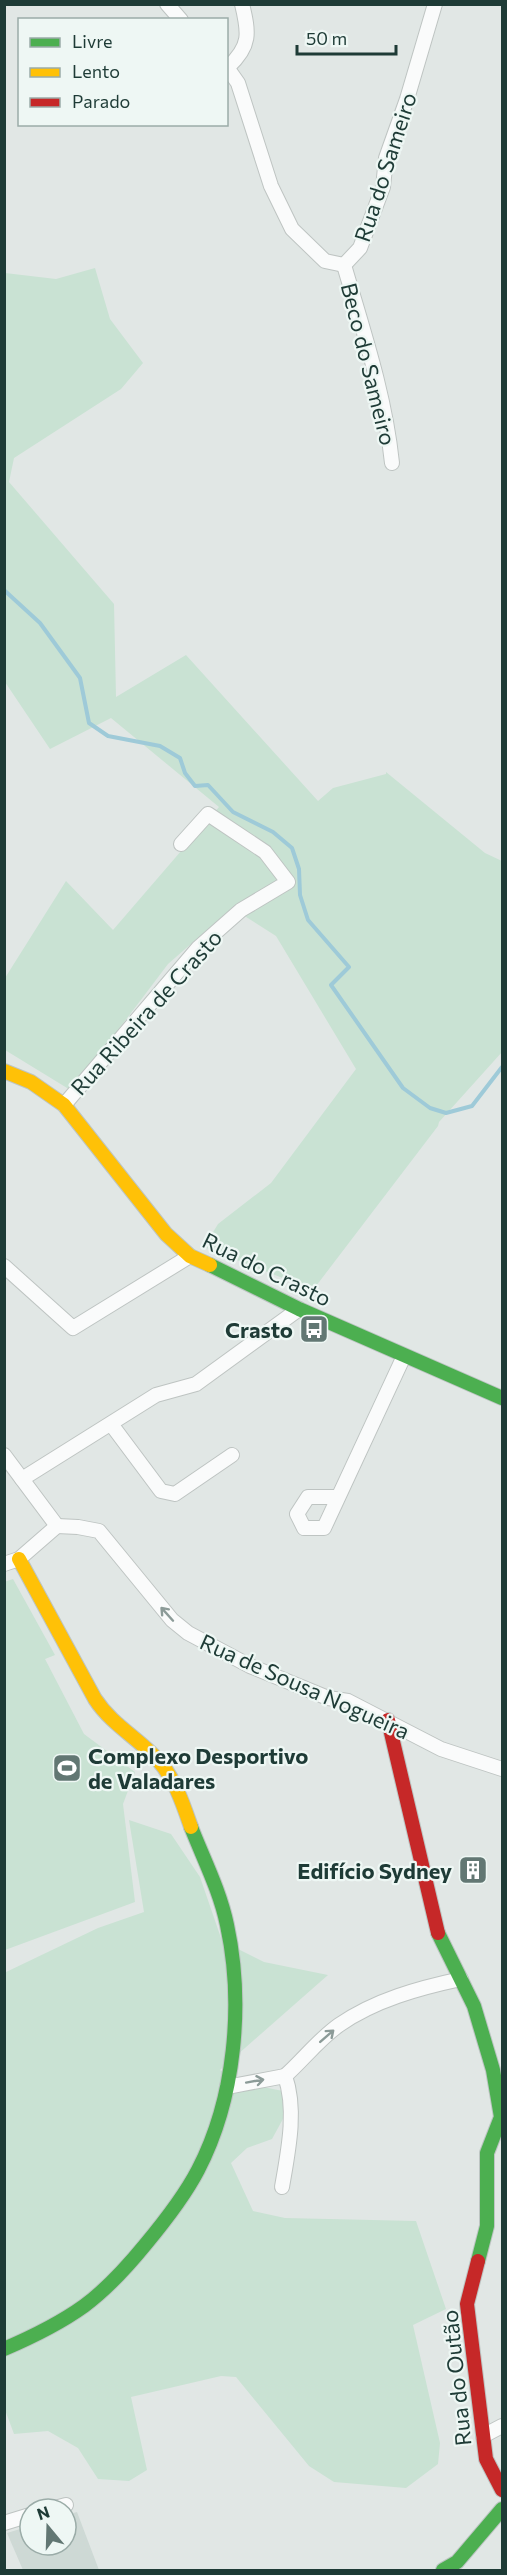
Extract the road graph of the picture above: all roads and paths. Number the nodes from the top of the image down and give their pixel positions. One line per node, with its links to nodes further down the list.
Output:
1 (167, 4): 4 (street)
2 (242, 4): 5 (street)
3 (435, 4): 7 (street, Rua do Sameiro)
4 (179, 18)
5 (228, 65)
6 (228, 68): 7 (street, Rua do Sameiro)
7 (344, 265): 8 (street, Beco do Sameiro)
8 (392, 463)
9 (181, 843): 11 (street, Rua Ribeira de Crasto)
10 (4, 1071): 11 (street, Rua do Crasto)
11 (64, 1106): 12 (street, Rua do Crasto)
12 (190, 1256): 13 (street); 14 (street, Rua do Crasto)
13 (4, 1266)
14 (299, 1309): 15 (street, Rua do Crasto); 17 (street)
15 (404, 1356): 16 (street, Rua do Crasto); 21 (street)
16 (502, 1398)
17 (111, 1424): 19 (street); 20 (street)
18 (4, 1455): 20 (street)
19 (232, 1455)
20 (22, 1479): 22 (street)
21 (338, 1497)
22 (57, 1526): 23 (street); 25 (street, Rua de Sousa Nogueira, one-way to 22)
23 (19, 1558): 24 (street); 29 (street)
24 (4, 1564)
25 (388, 1720): 26 (street, Rua de Sousa Nogueira); 27 (street)
26 (502, 1769)
27 (461, 1979): 28 (street, one-way to 27); 30 (street)
28 (285, 2076): 29 (street, one-way to 28); 31 (street)
29 (227, 2087): 32 (street)
30 (502, 2118): 34 (street, Rua do Outão)
31 (282, 2187)
32 (4, 2349)
33 (502, 2426): 34 (street)
34 (483, 2436): 35 (street, Rua do Outão)
35 (502, 2490)
36 (502, 2509): 37 (street)
37 (443, 2571)

